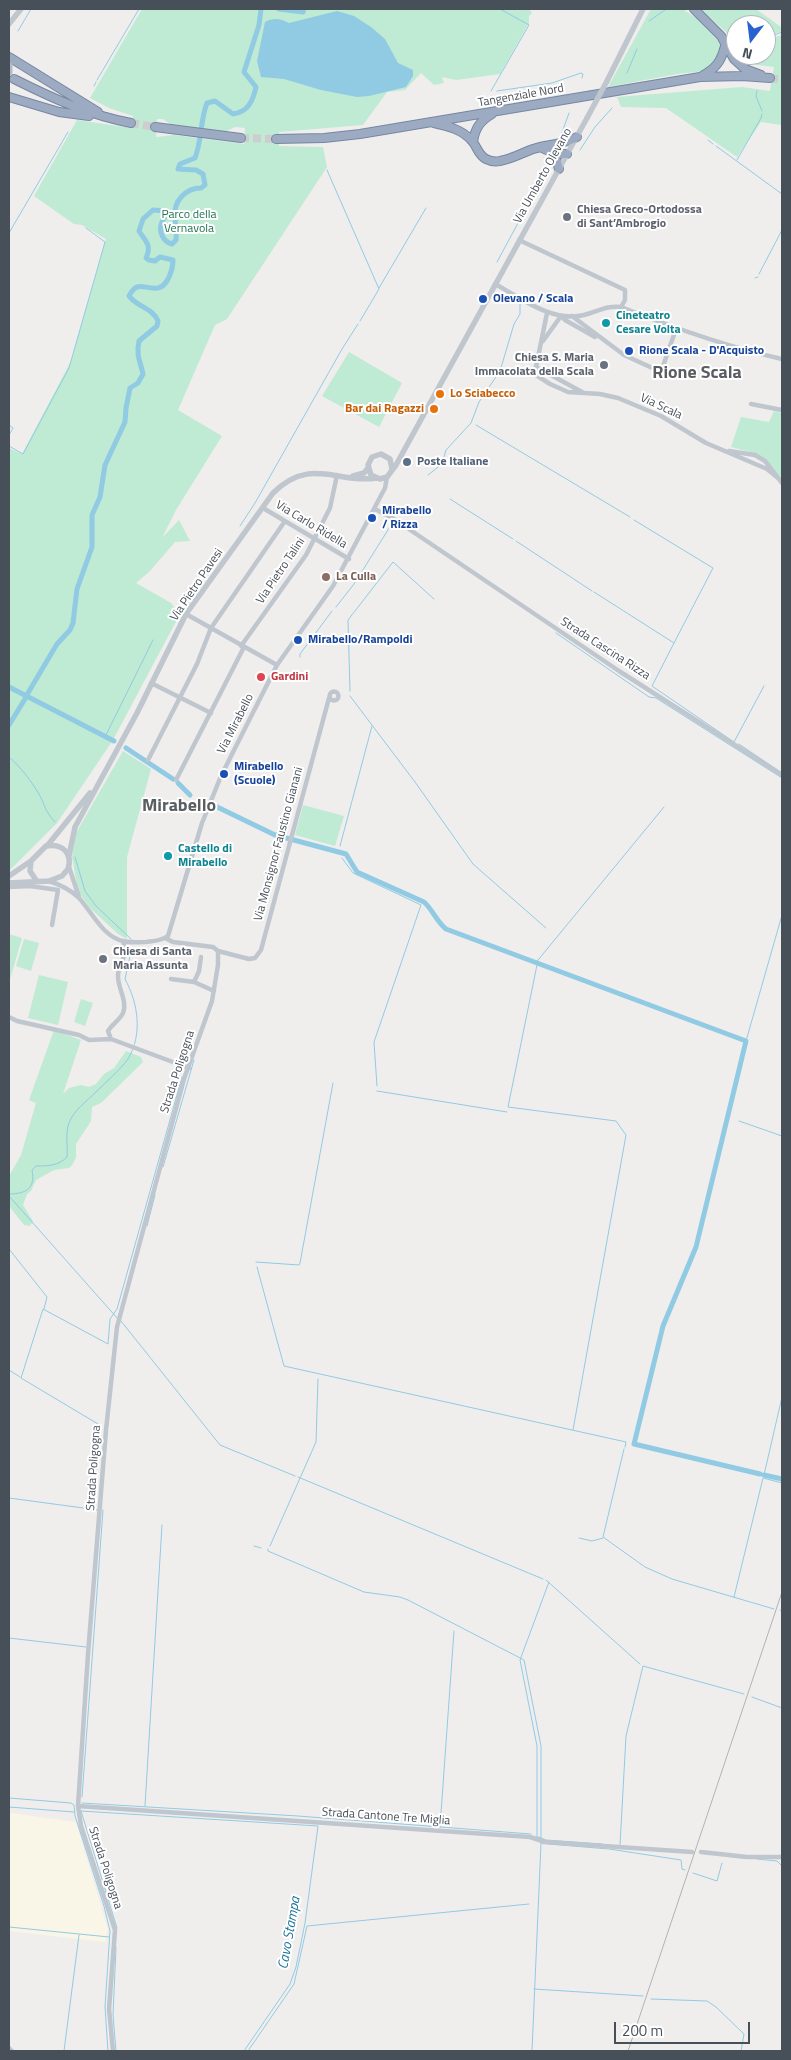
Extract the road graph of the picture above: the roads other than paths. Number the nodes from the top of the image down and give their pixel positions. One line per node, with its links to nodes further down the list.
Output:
1 (21, 9): 4 (street)
2 (645, 9): 18 (street, Via Umberto Olevano, bridge)
3 (693, 10): 6 (highway)
4 (11, 21): 5 (street)
5 (9, 30)
6 (725, 46): 10 (highway); 10 (highway, Tangenziale Nord)
7 (9, 57): 14 (highway)
8 (9, 61): 9 (main road)
9 (9, 72)
10 (700, 77): 13 (highway, Tangenziale Nord)
11 (14, 79): 14 (highway)
12 (9, 97): 14 (highway)
13 (498, 111): 15 (highway, Tangenziale Nord); 21 (highway)
14 (110, 119): 16 (highway)
15 (430, 122): 20 (highway, Tangenziale Nord); 21 (highway)
16 (131, 123)
17 (155, 127): 19 (highway)
18 (577, 136): 22 (highway); 23 (street, Via Umberto Olevano)
19 (241, 138)
20 (276, 139)
21 (474, 142): 22 (highway)
22 (552, 148): 23 (highway); 24 (highway)
23 (567, 154): 24 (street, Via Umberto Olevano)
24 (560, 169): 25 (street, Via Umberto Olevano)
25 (518, 240): 26 (street, Via Umberto Olevano); 27 (street)
26 (494, 284): 28 (street); 39 (street, Via Umberto Olevano)
27 (621, 307): 30 (street); 31 (street)
28 (547, 312): 29 (street); 33 (street)
29 (561, 316): 30 (street); 32 (street); 33 (street)
30 (572, 316): 32 (street)
31 (676, 329): 32 (street); 34 (street)
32 (605, 342)
33 (540, 345): 35 (street)
34 (782, 359)
35 (536, 367): 36 (street, Via Scala); 36 (street, Via Scala)
36 (586, 394): 47 (street, Via Scala)
37 (751, 404): 38 (street)
38 (782, 410)
39 (404, 450): 40 (street); 42 (street)
40 (388, 457): 41 (street); 42 (street)
41 (368, 468): 45 (street); 46 (street)
42 (392, 469): 44 (street)
43 (337, 475): 45 (street, Via Pietro Pavesi); 49 (street, Via Pietro Pavesi); 52 (street, Via Pietro Talini)
44 (387, 476): 46 (street); 48 (street, Via Mirabello)
45 (350, 477): 46 (street, Via Pietro Pavesi)
46 (378, 478): 48 (street, Via Mirabello)
47 (782, 483)
48 (380, 499): 50 (street, Via Mirabello)
49 (262, 508): 51 (street, Via Carlo Ridella); 54 (street, Via Pietro Pavesi)
50 (375, 509): 53 (street, Via Mirabello); 64 (street, Strada Cascina Rizza)
51 (285, 521): 52 (street, Via Carlo Ridella); 55 (street)
52 (314, 539): 53 (street, Via Carlo Ridella); 56 (street, Via Pietro Talini)
53 (348, 559): 57 (street, Via Mirabello)
54 (186, 614): 55 (street); 58 (street, Via Pietro Pavesi)
55 (211, 628): 56 (street); 59 (street)
56 (243, 646): 57 (street); 61 (street, Via Pietro Talini)
57 (277, 665): 77 (street, Via Mirabello)
58 (151, 683): 59 (street); 63 (street, Via Pietro Pavesi)
59 (179, 697): 61 (street); 62 (street)
60 (329, 698): 79 (street, Via Monsignor Faustino Gianani)
61 (210, 713): 65 (street, Via Pietro Talini)
62 (148, 760)
63 (108, 766): 66 (street, Via Pietro Pavesi); 67 (street, Via Pietro Pavesi)
64 (782, 775)
65 (176, 780)
66 (46, 846): 67 (street); 68 (street)
67 (69, 856): 69 (street)
68 (31, 861): 70 (street); 71 (street)
69 (69, 867): 73 (street); 75 (street)
70 (9, 876)
71 (36, 880): 72 (street); 73 (street)
72 (9, 882)
73 (45, 883): 74 (street); 75 (street); 76 (street)
74 (9, 887)
75 (79, 898): 78 (street)
76 (52, 925)
77 (165, 938): 78 (street); 79 (street)
78 (123, 942): 85 (street)
79 (218, 951): 83 (street, Strada Poligogna)
80 (201, 957): 82 (street)
81 (171, 979): 82 (street)
82 (194, 982): 83 (street)
83 (214, 991): 88 (street, Strada Poligogna)
84 (9, 1017): 87 (street)
85 (108, 1031): 86 (street); 87 (street)
86 (111, 1039): 87 (street); 88 (street)
87 (98, 1041)
88 (189, 1068): 89 (street, Strada Poligogna)
89 (78, 1806): 90 (street, Strada Cantone Tre Miglia); 95 (street, Strada Poligogna)
90 (692, 1852)
91 (701, 1852): 92 (street)
92 (782, 1857)
93 (9, 2048): 94 (street)
94 (12, 2051)
95 (113, 2051)

